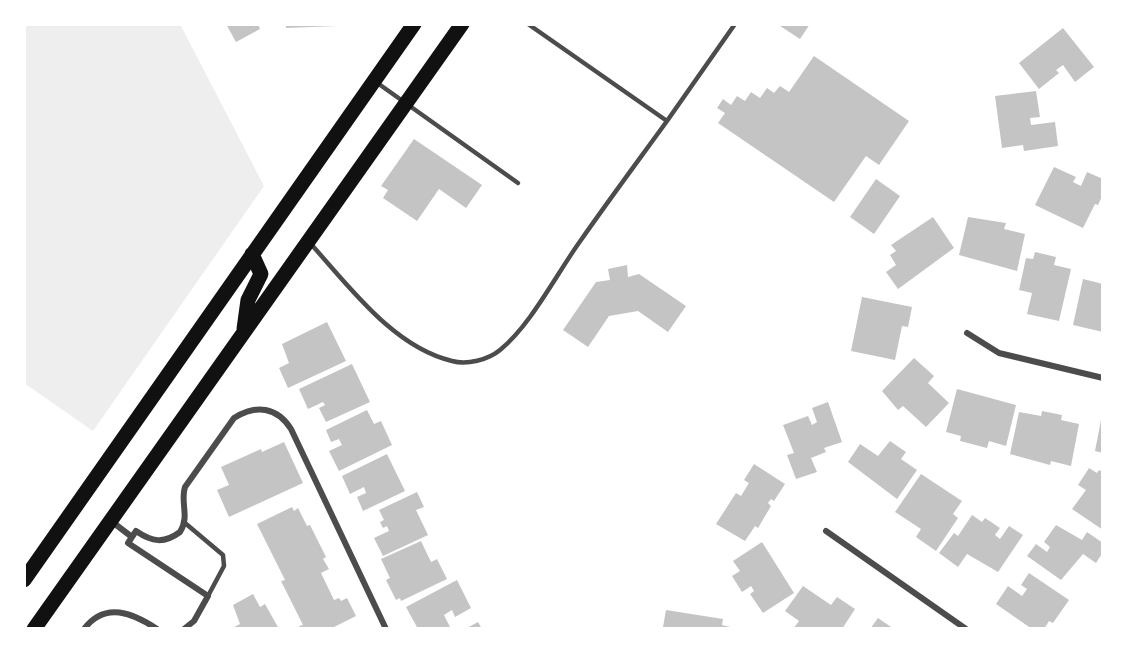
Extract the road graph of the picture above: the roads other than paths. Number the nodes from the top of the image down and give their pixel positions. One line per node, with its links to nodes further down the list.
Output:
1 (414, 24): 5 (main road)
2 (462, 24): 6 (main road)
3 (528, 24): 7 (lane)
4 (735, 24): 7 (lane)
5 (374, 80): 6 (lane); 10 (main road)
6 (406, 102): 8 (lane); 9 (main road)
7 (667, 121): 9 (lane)
8 (518, 183)
9 (308, 241): 11 (main road)
10 (252, 254): 11 (main road); 18 (main road)
11 (243, 332): 14 (main road)
12 (967, 333): 13 (street)
13 (1103, 378)
14 (110, 520): 17 (street); 20 (main road)
15 (185, 524): 17 (street); 19 (lane); 24 (street)
16 (826, 531): 25 (street)
17 (132, 537): 19 (street)
18 (24, 580)
19 (208, 596): 23 (street)
20 (34, 629)
21 (84, 629): 22 (street)
22 (157, 629)
23 (184, 629)
24 (386, 629)
25 (966, 629)

